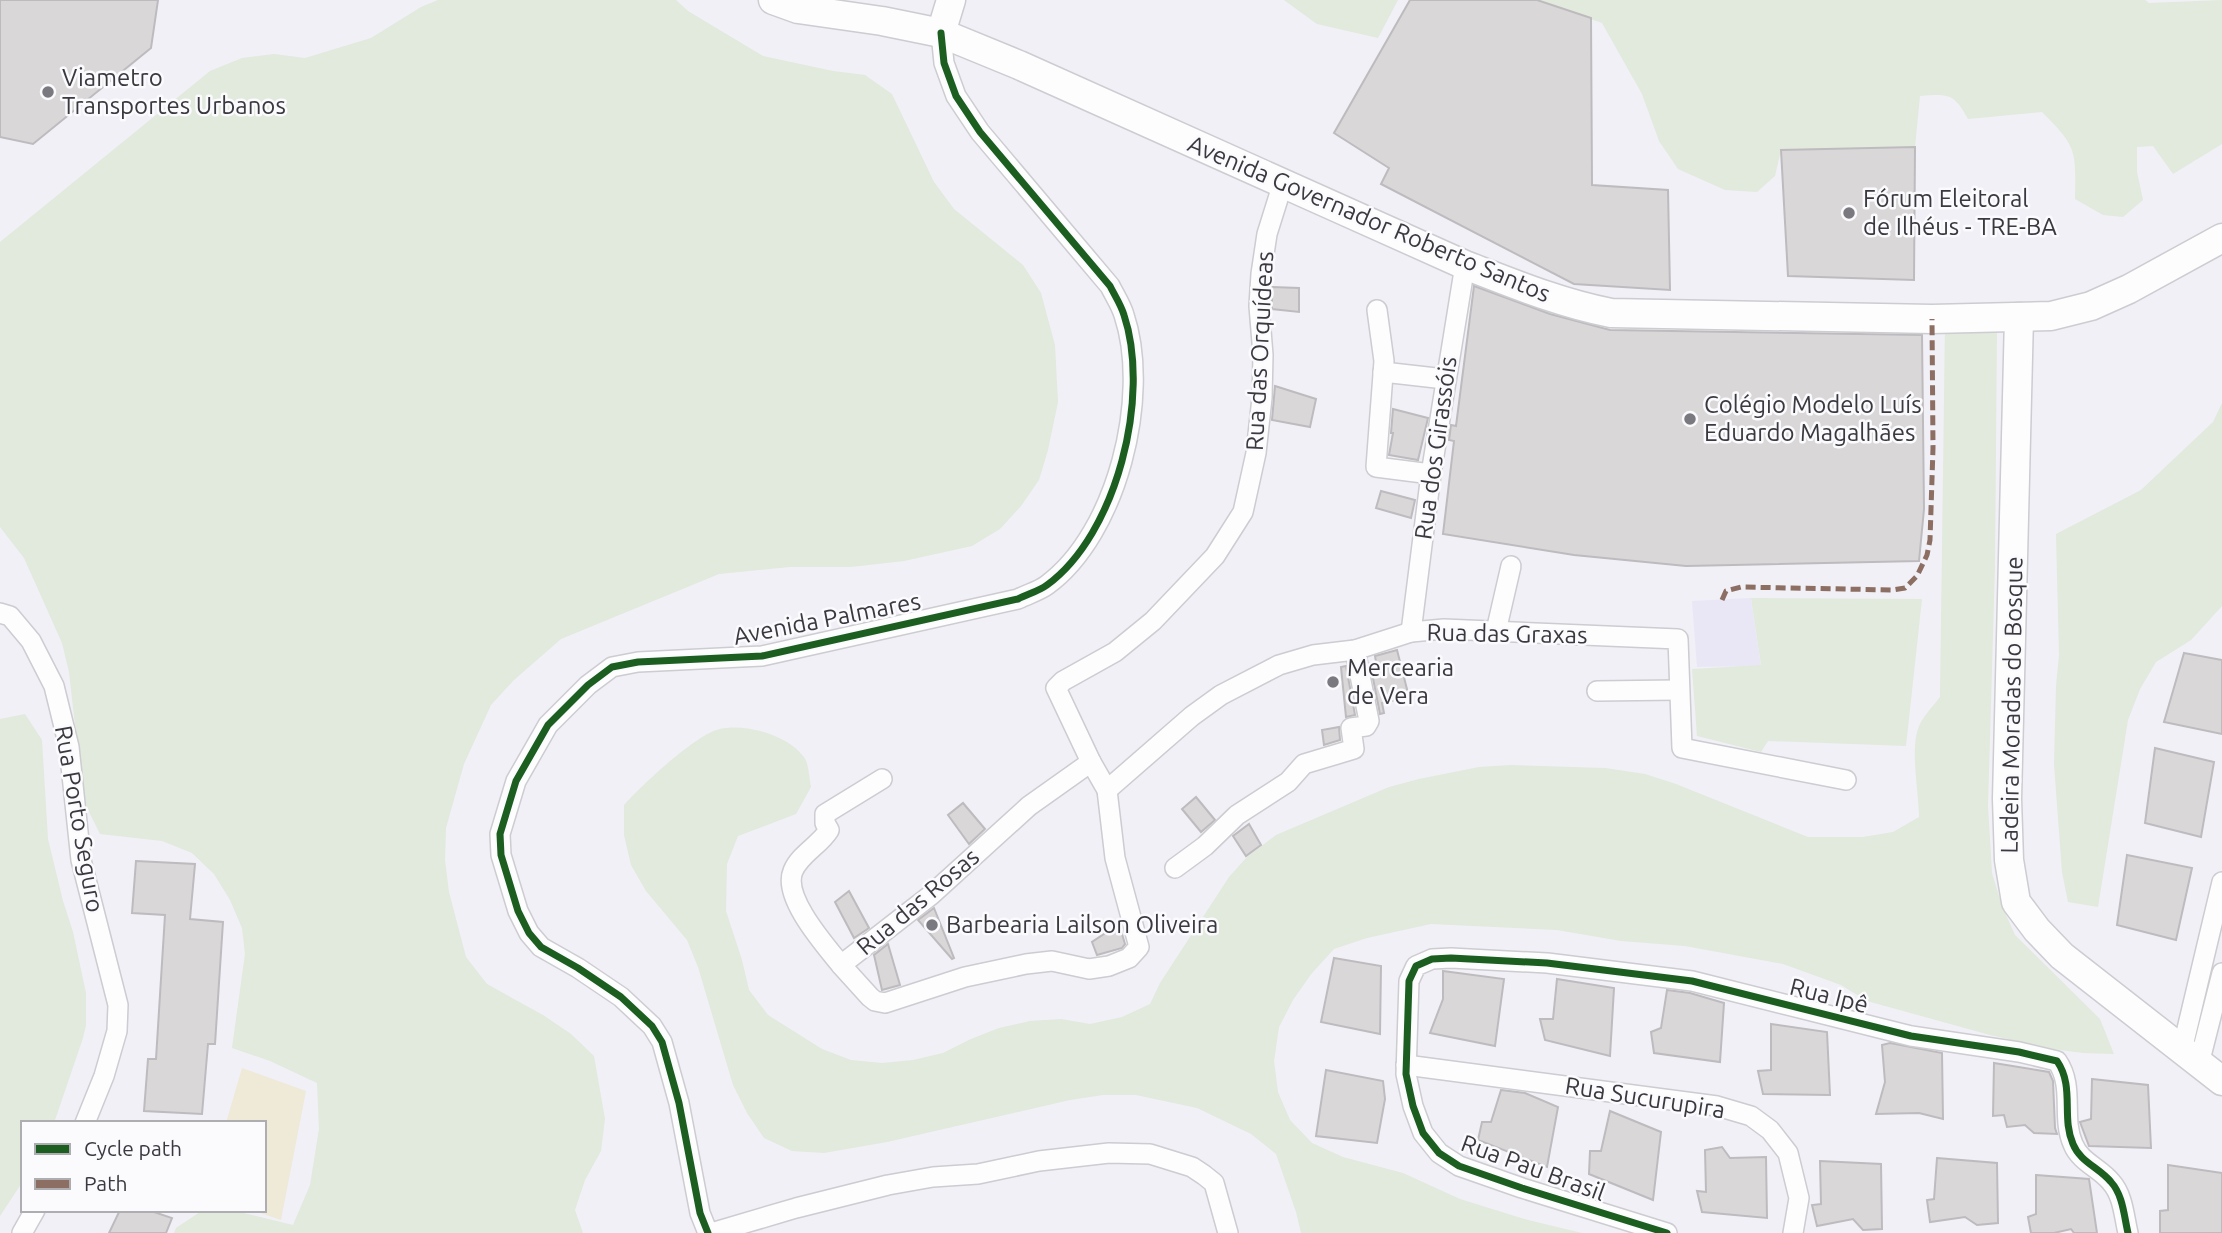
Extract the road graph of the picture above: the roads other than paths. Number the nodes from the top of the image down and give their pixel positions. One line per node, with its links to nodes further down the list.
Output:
1 (773, 0): 3 (main road, Avenida Governador Roberto Santos)
2 (951, 0): 3 (main road)
3 (941, 33): 4 (main road, Avenida Governador Roberto Santos); 34 (street, Avenida Palmares)
4 (1283, 183): 6 (main road, Avenida Governador Roberto Santos); 19 (street, Rua das Orquídeas)
5 (2222, 238): 8 (main road, Avenida Governador Roberto Santos)
6 (1465, 265): 8 (main road, Avenida Governador Roberto Santos); 10 (street, Rua dos Girassóis)
7 (1377, 310): 9 (street)
8 (2019, 317): 28 (main road, Ladeira Moradas do Bosque)
9 (1383, 373): 10 (street); 11 (street)
10 (1445, 379): 11 (street, Rua dos Girassóis)
11 (1431, 474): 15 (street, Rua dos Girassóis)
12 (1511, 566): 14 (street)
13 (0, 613): 31 (street, Rua Porto Seguro)
14 (1496, 631): 15 (street, Rua das Graxas); 17 (street, Rua das Graxas)
15 (1411, 632): 16 (street, Rua das Graxas)
16 (1355, 650): 22 (street, Rua das Graxas); 23 (street)
17 (1678, 690): 18 (street); 21 (street, Rua das Graxas)
18 (1597, 691)
19 (1091, 762): 22 (street); 25 (street, Rua das Rosas)
20 (882, 779): 25 (street, Rua das Rosas)
21 (1846, 780)
22 (1107, 790): 25 (street)
23 (1175, 868)
24 (2222, 882): 28 (street)
25 (841, 965)
26 (2222, 973): 28 (street)
27 (1409, 981): 29 (street, Rua Pau Brasil); 38 (street, Rua Ipê)
28 (2191, 1057): 30 (main road, Ladeira Moradas do Bosque)
29 (1406, 1065): 36 (street, Rua Pau Brasil); 37 (street, Rua Sucurupira)
30 (2222, 1081)
31 (86, 1121)
32 (35, 1212): 33 (street)
33 (23, 1233)
34 (709, 1233): 35 (street, Avenida Palmares)
35 (1228, 1233)
36 (1667, 1233)
37 (1793, 1233)
38 (2128, 1233)

